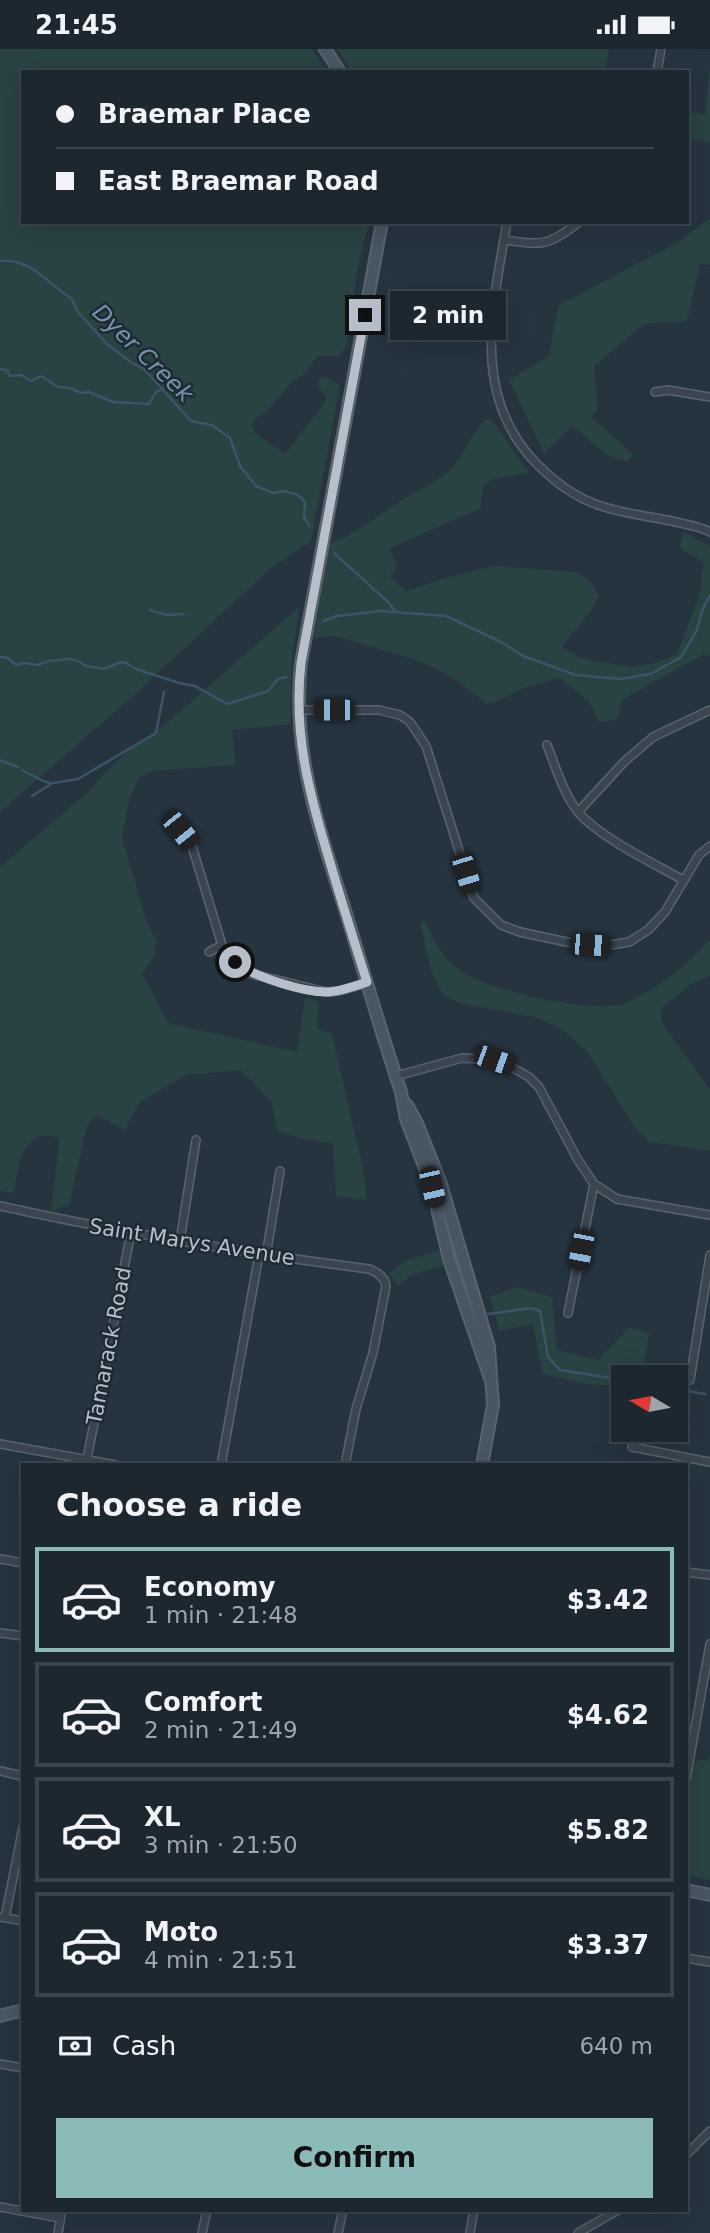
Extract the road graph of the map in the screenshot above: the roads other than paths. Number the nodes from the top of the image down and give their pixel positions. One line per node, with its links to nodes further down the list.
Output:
1 (324, 49): 3 (street)
2 (661, 49): 4 (street)
3 (339, 70)
4 (657, 70)
5 (382, 224): 12 (street)
6 (507, 224): 8 (street)
7 (576, 224): 8 (street)
8 (504, 240): 11 (street)
9 (656, 392): 10 (street)
10 (710, 397)
11 (710, 529)
12 (299, 710): 18 (street); 21 (street)
13 (710, 710): 15 (street)
14 (547, 745): 15 (street)
15 (578, 812): 18 (street)
16 (180, 830): 19 (street)
17 (710, 846): 18 (street)
18 (683, 880)
19 (222, 945): 20 (street); 21 (street)
20 (209, 952)
21 (367, 982): 22 (street)
22 (396, 1076): 25 (street); 41 (street)
23 (196, 1140): 29 (street)
24 (280, 1171): 30 (street)
25 (594, 1184): 27 (street); 32 (street)
26 (0, 1206): 28 (street, Saint Marys Avenue)
27 (710, 1215)
28 (131, 1232): 29 (street, Saint Marys Avenue); 36 (street, Tamarack Road)
29 (180, 1241): 30 (street, Saint Marys Avenue)
30 (262, 1255): 39 (street); 40 (street, Saint Marys Avenue)
31 (710, 1255): 33 (street)
32 (568, 1313)
33 (691, 1380)
34 (0, 1444): 36 (street)
35 (632, 1447): 37 (street)
36 (87, 1459): 38 (street)
37 (710, 1462)
38 (107, 1463)
39 (221, 1463)
40 (345, 1463)
41 (482, 1463)
42 (0, 1559): 43 (street)
43 (21, 1563)
44 (688, 1572): 45 (street)
45 (710, 1575)
46 (0, 1633): 47 (street)
47 (21, 1636)
48 (710, 1644): 49 (street)
49 (688, 1768)
50 (0, 1771): 51 (street)
51 (21, 1777)
52 (21, 1836): 55 (street)
53 (688, 1890): 54 (street)
54 (710, 1895)
55 (2, 1917): 56 (street)
56 (21, 1921)
57 (688, 1958): 58 (street)
58 (710, 1962)
59 (21, 2011): 60 (street)
60 (0, 2016)
61 (0, 2064): 62 (street)
62 (21, 2068)
63 (710, 2131): 64 (street)
64 (688, 2153)
65 (0, 2207): 66 (street)
66 (21, 2209)
67 (44, 2212): 71 (street)
68 (207, 2212): 74 (street)
69 (474, 2212): 76 (street)
70 (615, 2212): 77 (street)
71 (61, 2214): 73 (street)
72 (342, 2214): 75 (street)
73 (58, 2233)
74 (202, 2233)
75 (338, 2233)
76 (470, 2233)
77 (578, 2233)

